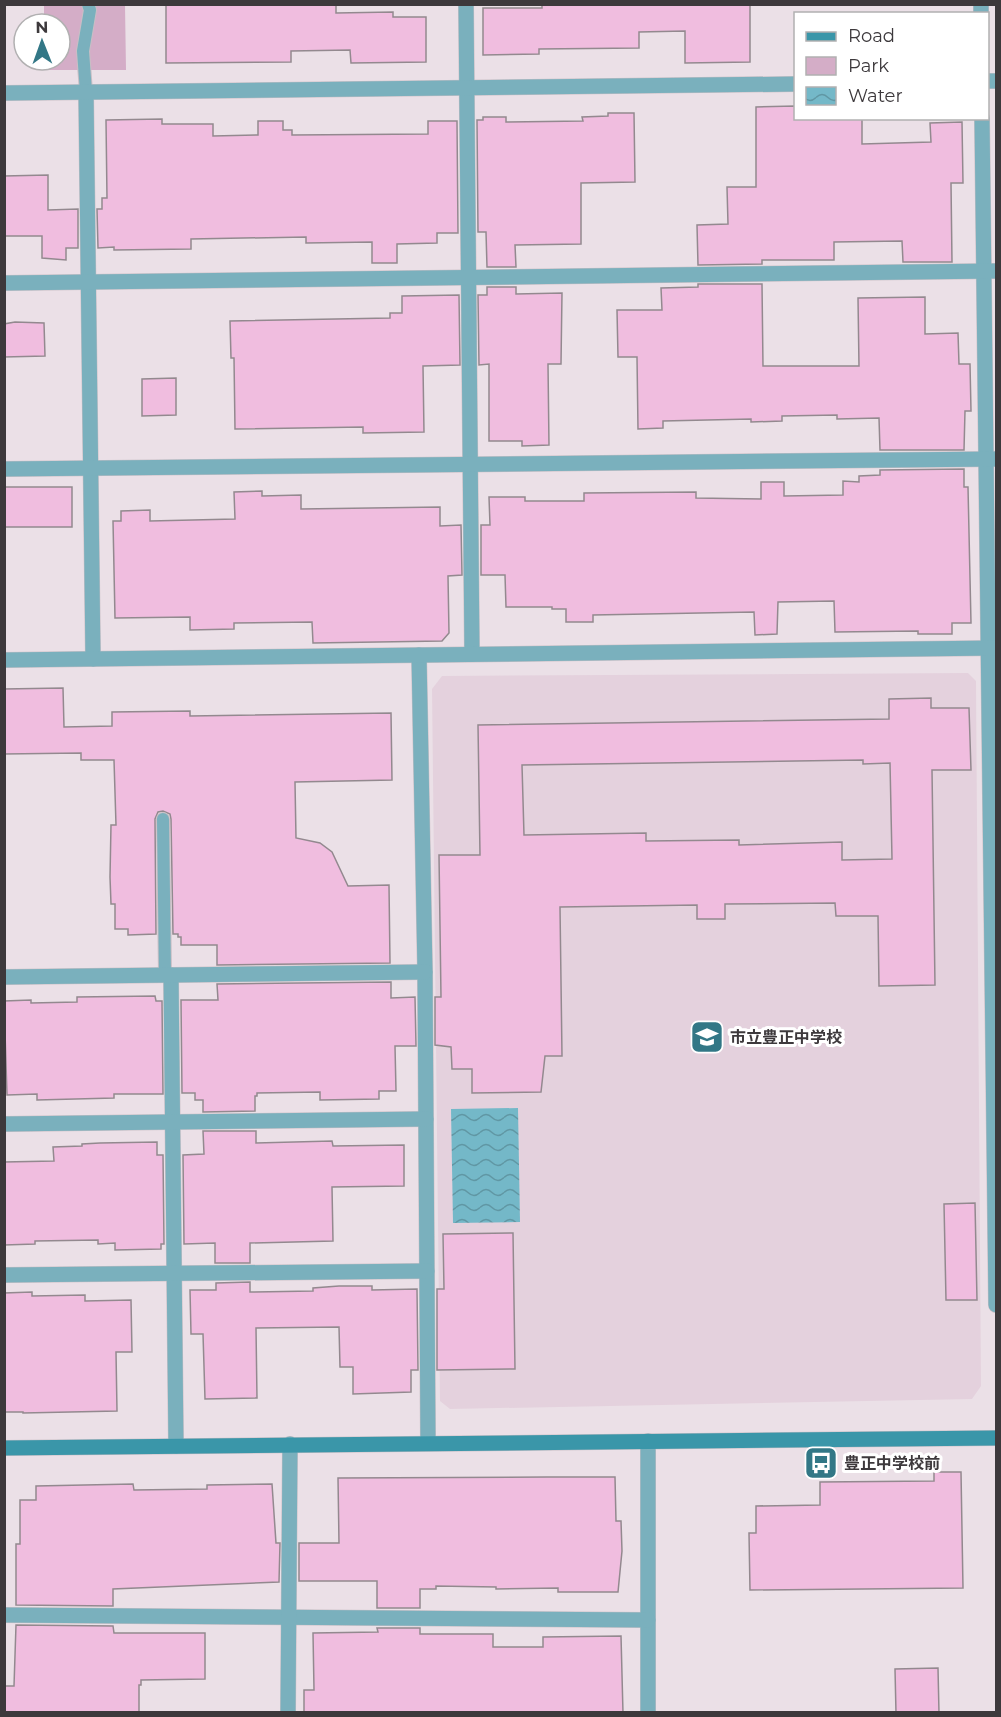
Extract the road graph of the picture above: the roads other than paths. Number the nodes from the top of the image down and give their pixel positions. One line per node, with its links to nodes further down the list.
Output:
1 (88, 4): 5 (lane)
2 (466, 4): 4 (street)
3 (794, 84): 4 (street)
4 (466, 87): 5 (street); 9 (street)
5 (86, 92): 6 (street); 10 (street)
6 (4, 93)
7 (982, 120): 8 (street)
8 (990, 271): 9 (street); 12 (street)
9 (469, 278): 10 (street); 13 (street)
10 (88, 283): 11 (street); 14 (street)
11 (4, 284)
12 (991, 459): 13 (street); 16 (street)
13 (471, 465): 14 (street); 17 (street)
14 (91, 467): 15 (street); 19 (street)
15 (4, 469)
16 (993, 648): 17 (street); 22 (street)
17 (472, 654): 18 (street)
18 (419, 655): 19 (street); 23 (street)
19 (93, 659): 20 (street)
20 (4, 660)
21 (163, 819): 24 (lane)
22 (994, 835): 26 (street)
23 (425, 972): 24 (street); 27 (street)
24 (168, 975): 25 (street); 28 (street)
25 (4, 977)
26 (995, 1024): 30 (street)
27 (426, 1119): 28 (street); 31 (street)
28 (174, 1122): 29 (street); 32 (street)
29 (4, 1124)
30 (996, 1210): 34 (street)
31 (427, 1271): 32 (street); 37 (street)
32 (175, 1273): 33 (street); 39 (street)
33 (4, 1275)
34 (996, 1305)
35 (996, 1437): 36 (street)
36 (648, 1441): 37 (street); 43 (street)
37 (428, 1443): 38 (street)
38 (290, 1444): 39 (street); 42 (street)
39 (176, 1446): 40 (street)
40 (4, 1448)
41 (4, 1615): 42 (street)
42 (289, 1617): 43 (street); 44 (street)
43 (648, 1620): 45 (street)
44 (288, 1713)
45 (648, 1713)

